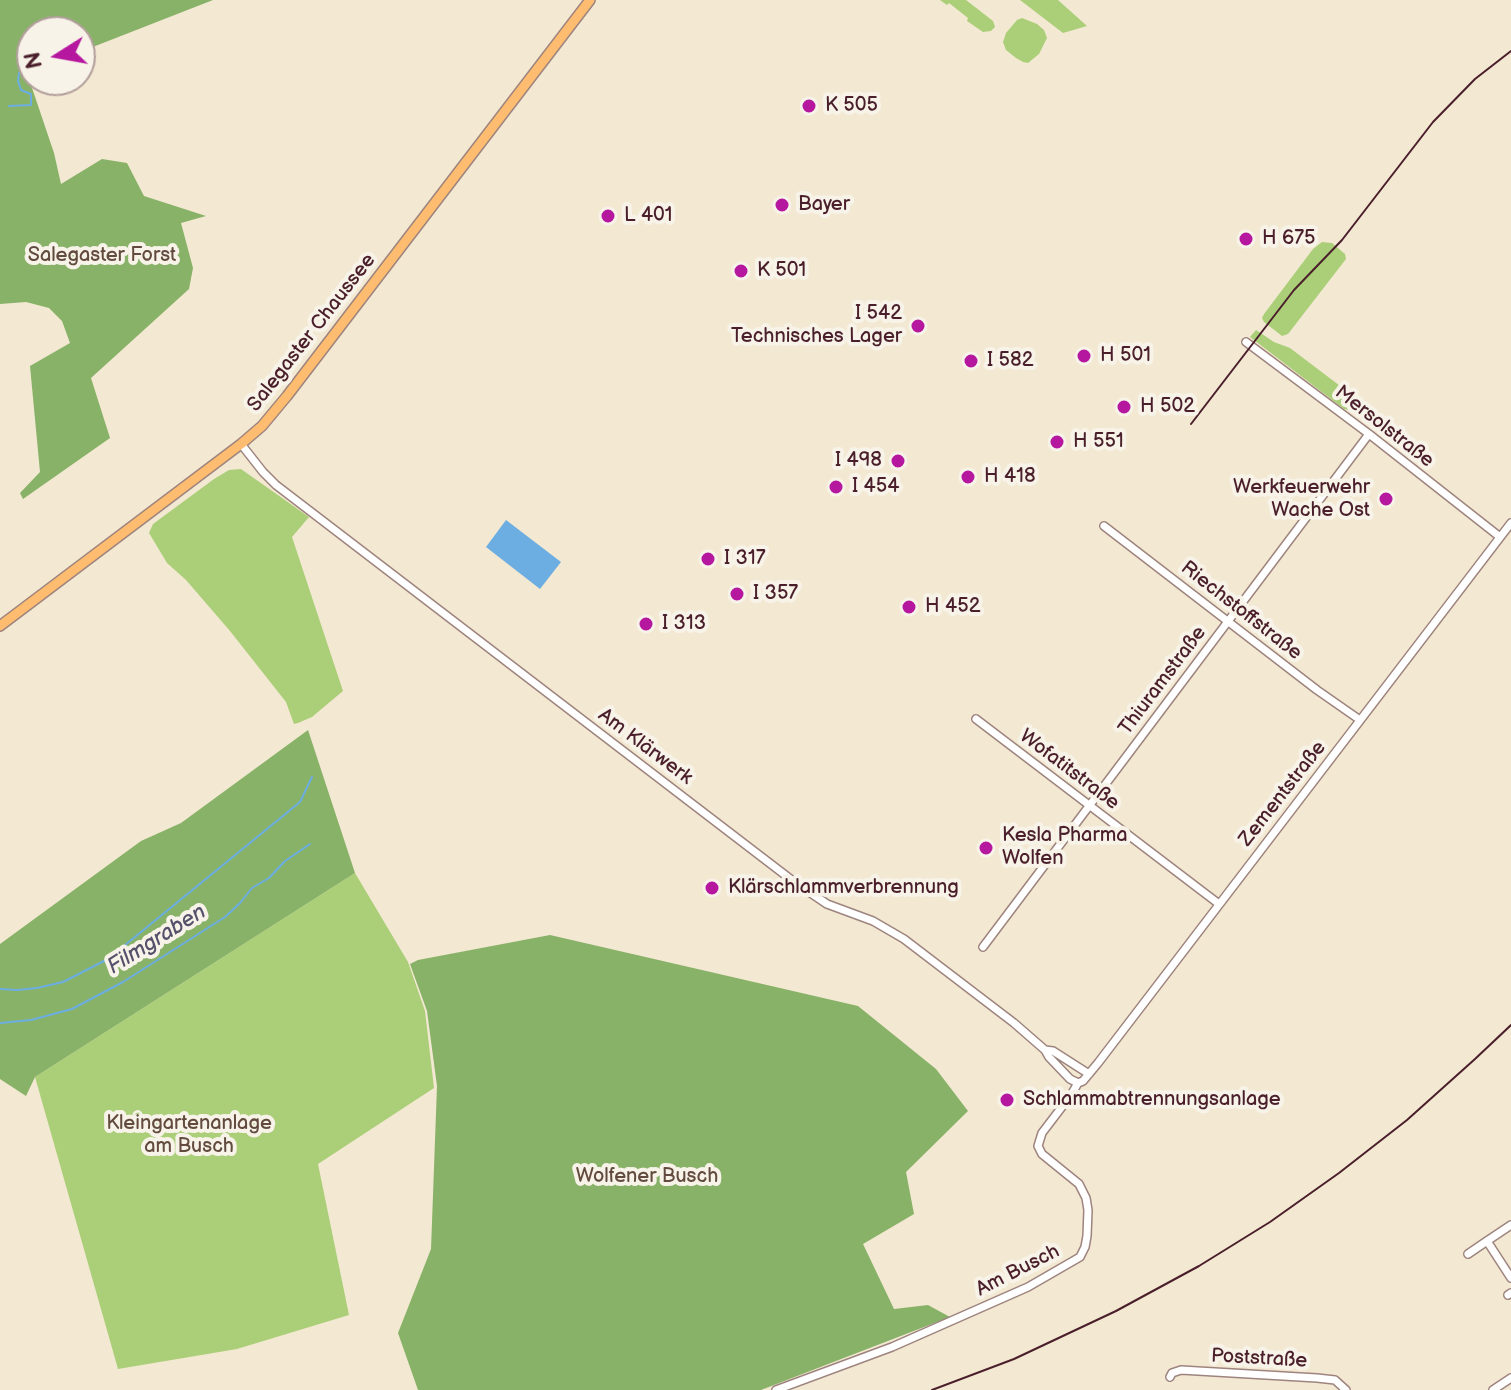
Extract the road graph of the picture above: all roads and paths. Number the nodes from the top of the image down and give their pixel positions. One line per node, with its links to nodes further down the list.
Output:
1 (590, 0): 4 (main road, Salegaster Chaussee)
2 (1247, 342): 3 (street, Mersolstraße)
3 (1369, 434): 7 (street, Mersolstraße); 8 (street, Thiuramstraße)
4 (241, 444): 9 (main road, Salegaster Chaussee); 15 (street, Am Klärwerk)
5 (1511, 523): 7 (street, Zementstraße)
6 (1104, 526): 8 (street, Riechstoffstraße)
7 (1500, 537): 11 (street, Zementstraße)
8 (1228, 622): 11 (street, Riechstoffstraße); 12 (street, Thiuramstraße)
9 (0, 626)
10 (976, 719): 12 (street, Wofatitstraße)
11 (1360, 720): 13 (street, Zementstraße)
12 (1089, 806): 13 (street, Wofatitstraße); 14 (street, Thiuramstraße)
13 (1219, 904): 16 (street, Zementstraße)
14 (983, 947)
15 (1045, 1050): 16 (street, Am Klärwerk); 17 (street, Am Klärwerk)
16 (1089, 1074): 17 (street, Zementstraße)
17 (1078, 1083): 24 (street, Am Busch)
18 (1511, 1225): 19 (street)
19 (1487, 1241): 20 (street); 21 (street)
20 (1468, 1254)
21 (1511, 1278)
22 (1170, 1377): 25 (street, Poststraße)
23 (1511, 1378): 26 (street)
24 (776, 1390)
25 (1346, 1390)
26 (1493, 1390)

